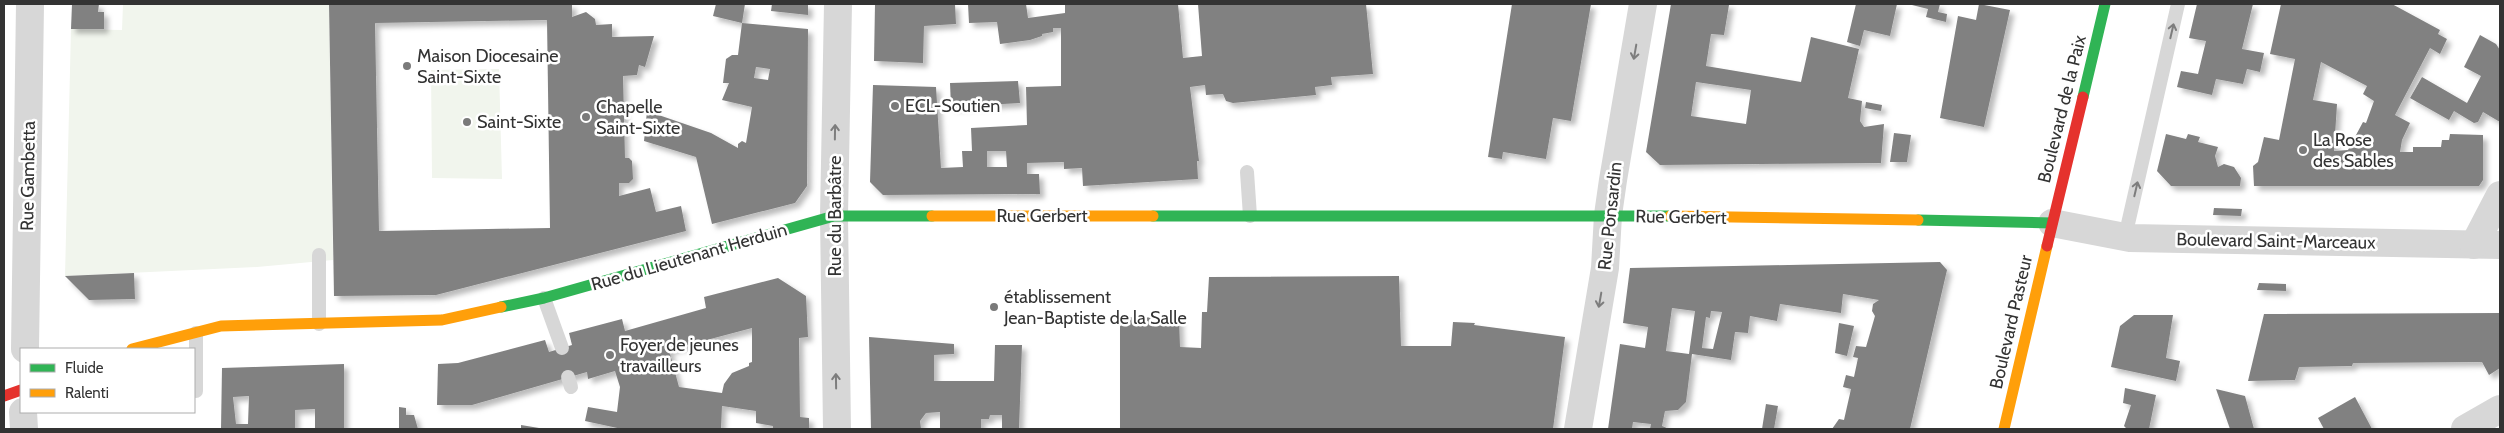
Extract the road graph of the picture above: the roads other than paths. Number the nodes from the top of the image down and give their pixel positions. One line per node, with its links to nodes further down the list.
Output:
1 (30, 4): 18 (street, Rue Gambetta)
2 (838, 4): 9 (street, Rue du Barbâtre, one-way to 2)
3 (1643, 4): 8 (street, Rue Ponsardin, one-way to 8)
4 (2105, 4): 11 (street, Boulevard de la Paix)
5 (2178, 4): 12 (lane, one-way to 5)
6 (1247, 172): 10 (lane)
7 (2500, 195): 13 (street)
8 (1608, 215): 10 (street, Rue Gerbert); 11 (street, Rue Gerbert); 26 (street, Rue Ponsardin, one-way to 26)
9 (834, 216): 10 (street, Rue Gerbert); 15 (street, Rue du Lieutenant Herduin); 25 (street, Rue du Barbâtre, one-way to 9)
10 (1250, 216)
11 (2052, 223): 12 (street, Boulevard Saint-Marceaux); 27 (street, Boulevard Pasteur)
12 (2125, 237): 13 (street, Boulevard Saint-Marceaux)
13 (2487, 245)
14 (319, 255): 16 (lane)
15 (544, 298): 16 (street, Rue du Lieutenant Herduin); 20 (lane)
16 (319, 324): 17 (street, Rue du Lieutenant Herduin)
17 (196, 332): 19 (street, Rue du Lieutenant Herduin); 21 (lane)
18 (25, 348)
19 (136, 348)
20 (562, 348)
21 (196, 391)
22 (2500, 410): 28 (street)
23 (21, 413): 24 (street)
24 (24, 429)
25 (836, 429)
26 (1578, 429)
27 (2004, 429)
28 (2465, 429)

